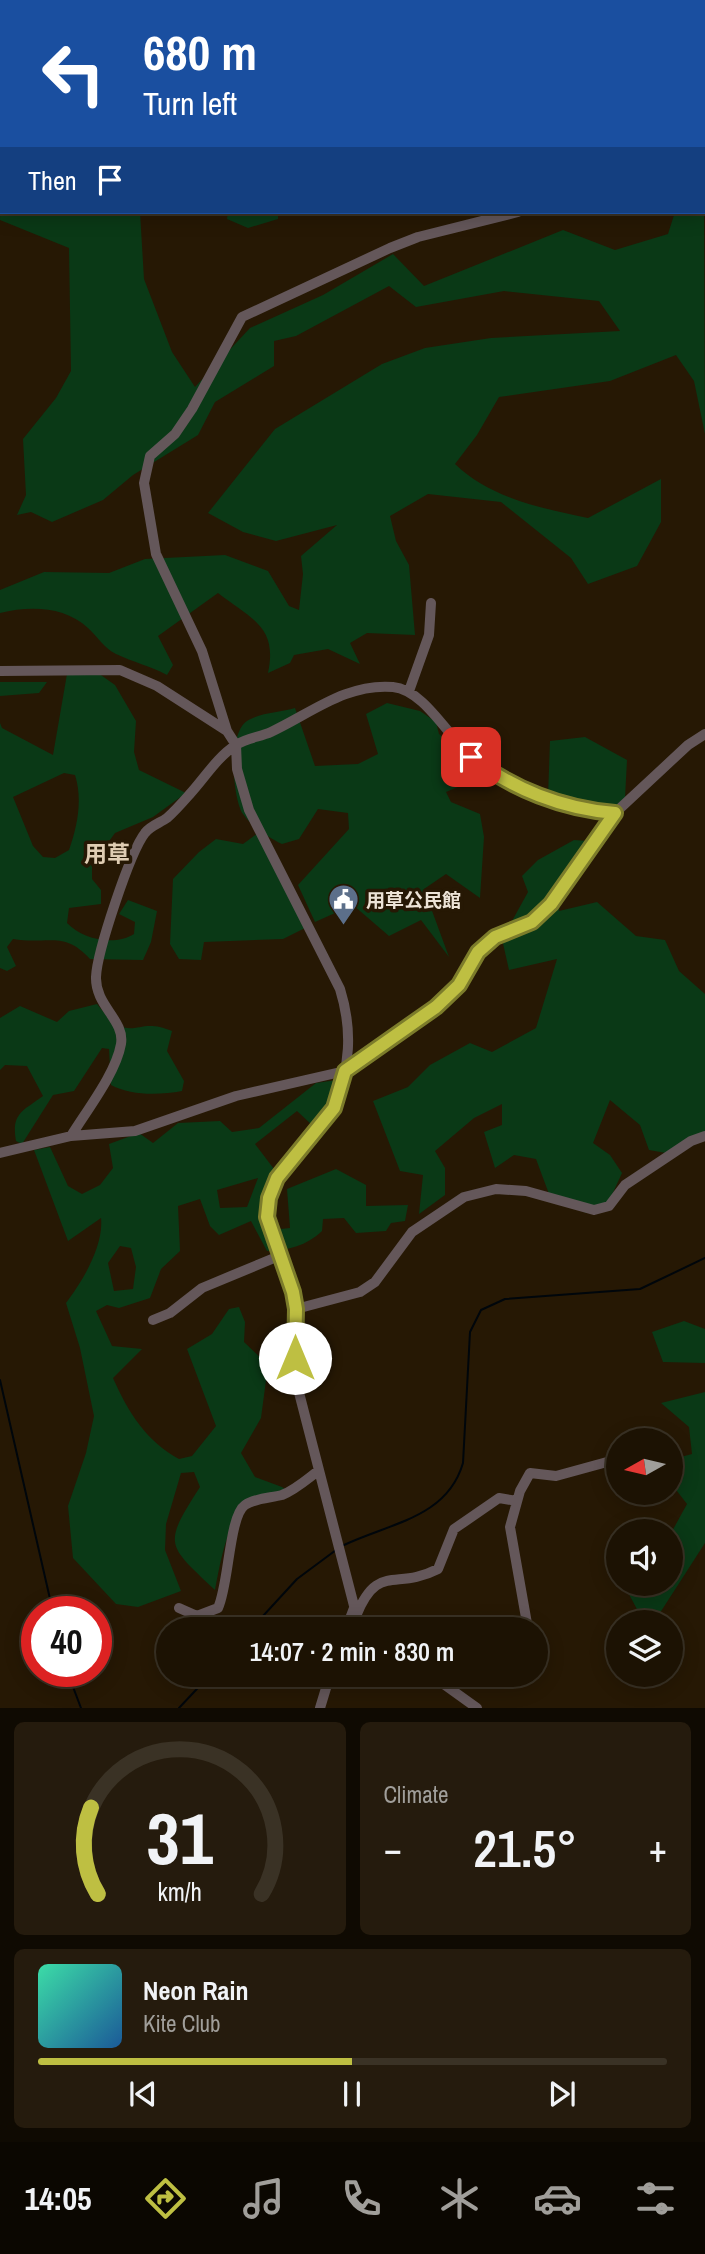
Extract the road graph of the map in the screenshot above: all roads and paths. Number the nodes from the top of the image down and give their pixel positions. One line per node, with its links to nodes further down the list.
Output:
1 (510, 214): 5 (street)
2 (431, 603): 4 (street)
3 (0, 671): 5 (street)
4 (409, 691): 7 (street); 8 (street)
5 (227, 731): 7 (street)
6 (705, 734): 8 (street)
7 (236, 745): 9 (street); 10 (street)
8 (615, 813): 9 (street)
9 (345, 1071): 10 (street); 13 (street)
10 (71, 1136): 12 (street)
11 (705, 1136): 14 (street)
12 (0, 1153)
13 (279, 1256): 14 (street); 15 (street)
14 (296, 1309): 17 (street)
15 (153, 1321)
16 (606, 1462): 18 (street)
17 (317, 1471): 19 (street); 20 (street)
18 (517, 1501): 20 (street); 23 (street)
19 (179, 1608)
20 (355, 1612): 21 (street); 22 (street)
21 (352, 1617)
22 (356, 1617)
23 (526, 1617)
24 (326, 1687): 26 (street)
25 (452, 1688): 27 (street)
26 (320, 1708)
27 (477, 1708)

